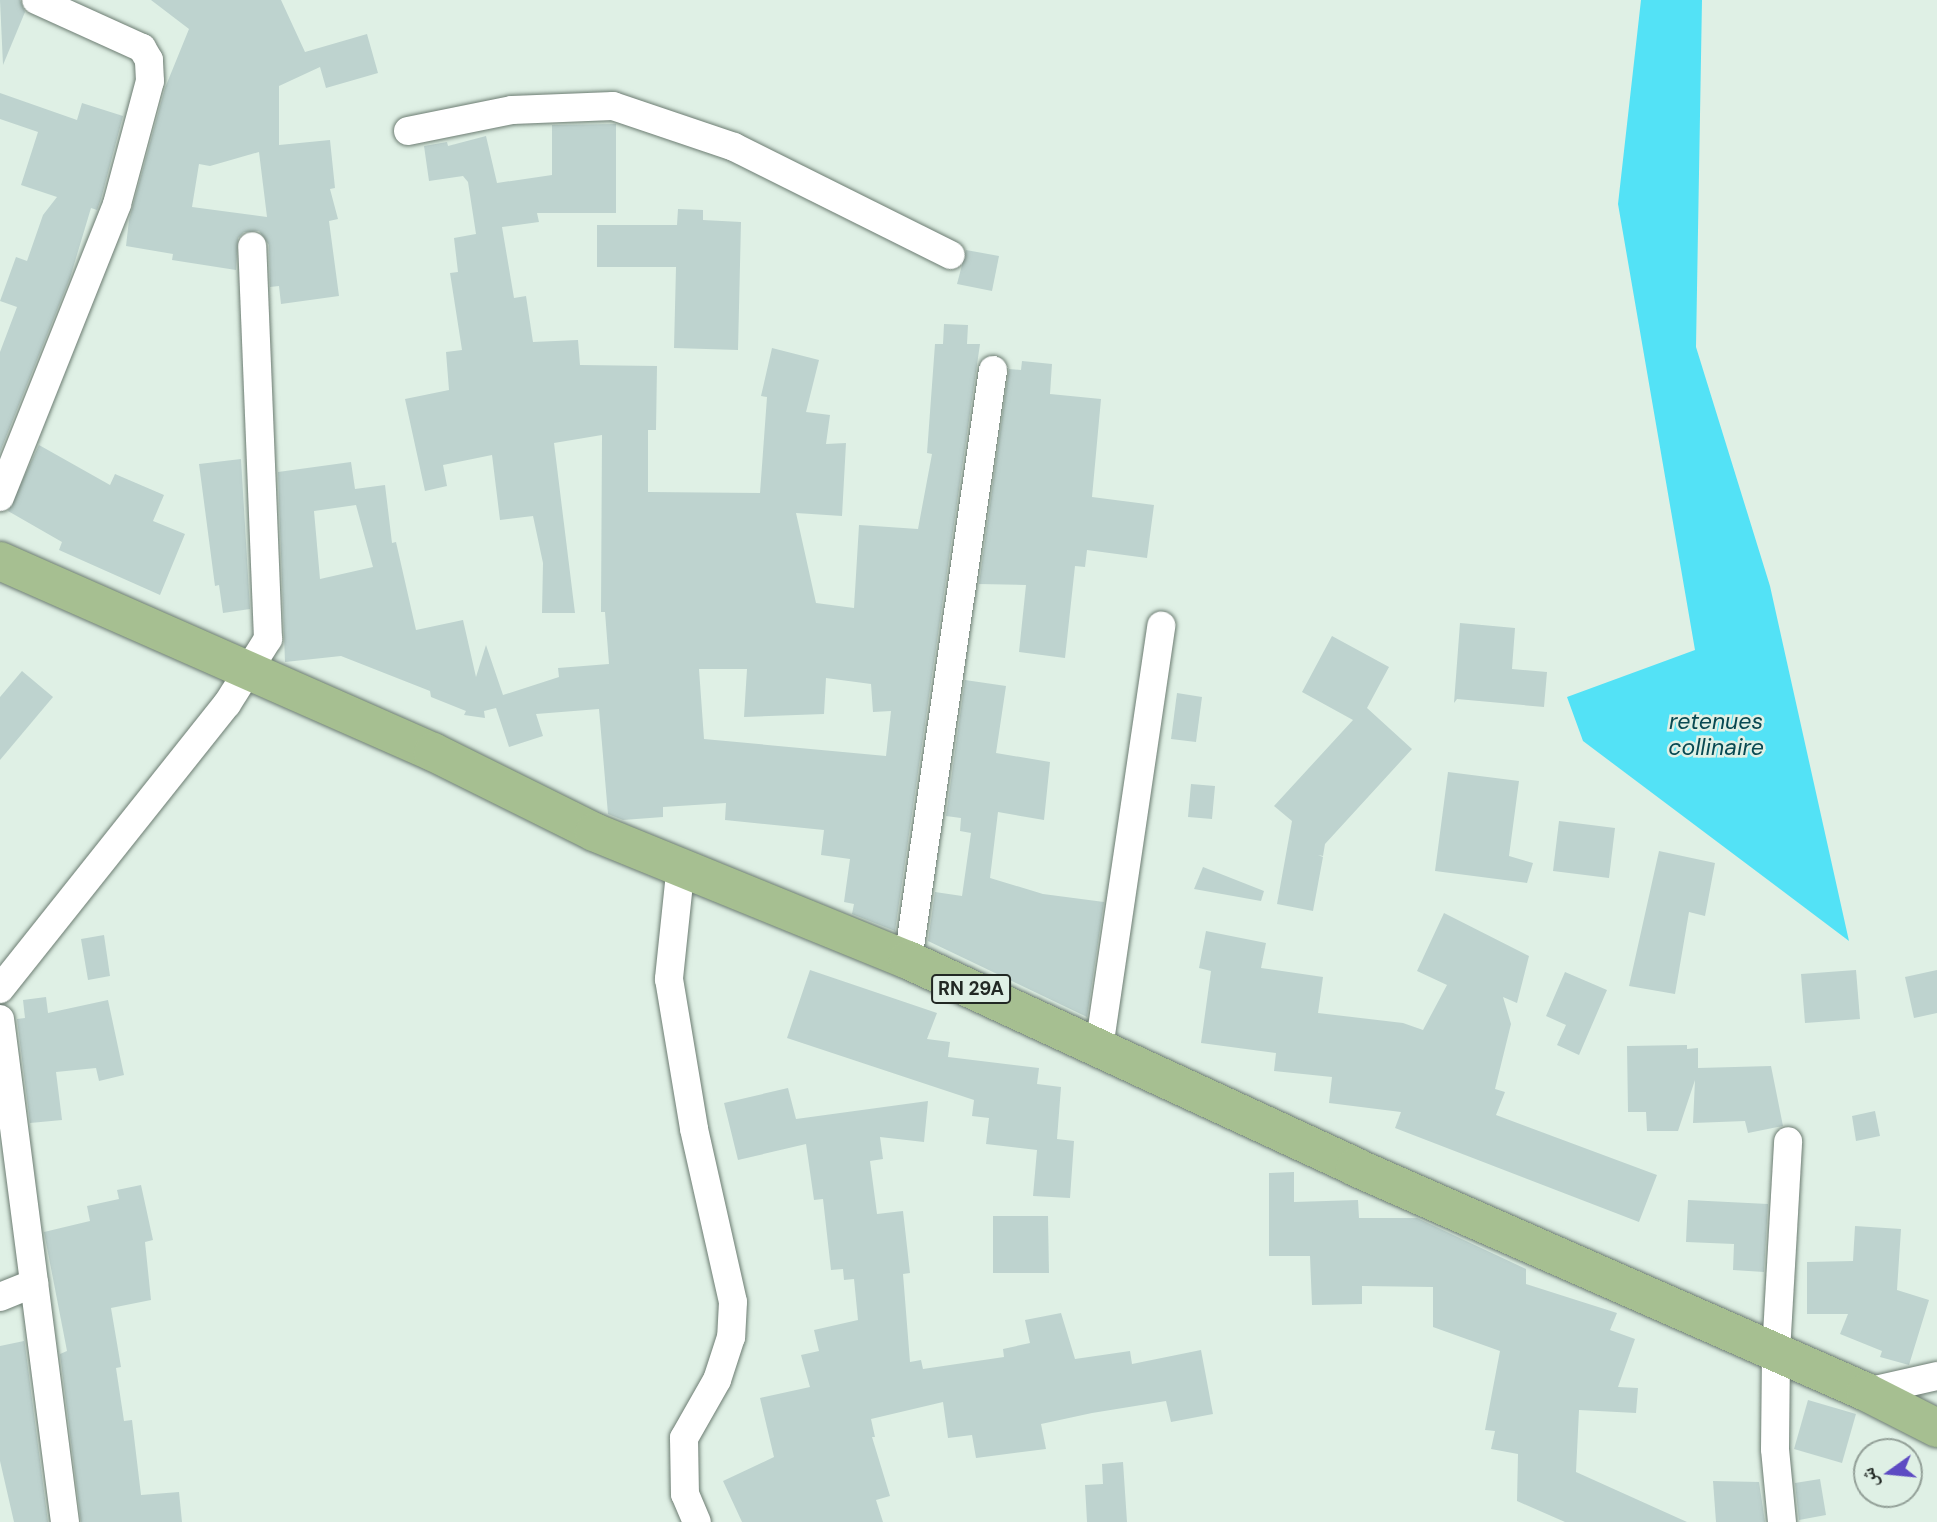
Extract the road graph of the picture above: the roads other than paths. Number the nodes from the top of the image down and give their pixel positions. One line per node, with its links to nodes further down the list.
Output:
1 (36, 0): 6 (street)
2 (408, 131): 4 (street)
3 (252, 246): 9 (street)
4 (951, 255)
5 (993, 370): 11 (street)
6 (0, 497)
7 (0, 561): 9 (main road, RN 29A)
8 (1161, 626): 14 (street)
9 (249, 671): 10 (main road, RN 29A); 12 (street)
10 (681, 864): 11 (main road, RN 29A); 23 (street)
11 (908, 960): 14 (main road, RN 29A)
12 (0, 989)
13 (0, 1019): 16 (street)
14 (1099, 1048): 18 (main road, RN 29A)
15 (1788, 1141): 18 (street)
16 (34, 1283): 17 (street); 22 (street)
17 (0, 1297)
18 (1776, 1352): 20 (main road, RN 29A); 24 (street)
19 (1937, 1376): 20 (street)
20 (1866, 1392): 21 (main road, RN 29A)
21 (1937, 1428)
22 (65, 1522)
23 (697, 1522)
24 (1782, 1522)

